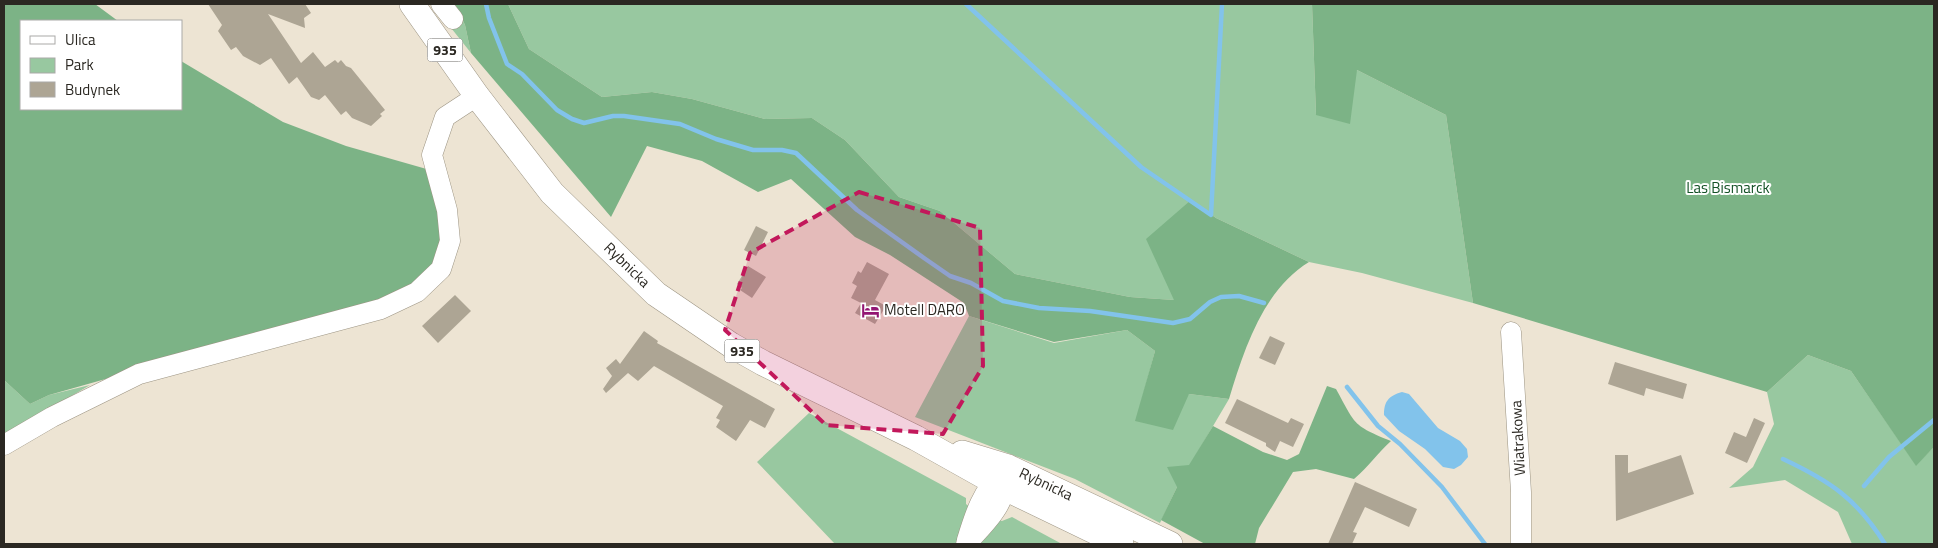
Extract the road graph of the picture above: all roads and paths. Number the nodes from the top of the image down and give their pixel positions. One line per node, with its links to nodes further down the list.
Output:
1 (412, 4): 2 (main road, Rybnicka / 935)
2 (478, 96): 4 (street); 5 (main road, Rybnicka / 935)
3 (1511, 332): 9 (street, Wiatrakowa)
4 (4, 445)
5 (1003, 479): 6 (street); 7 (main road, Rybnicka / 935); 8 (main road, Rybnicka / 935)
6 (966, 544)
7 (1121, 544)
8 (1170, 544)
9 (1521, 544)

